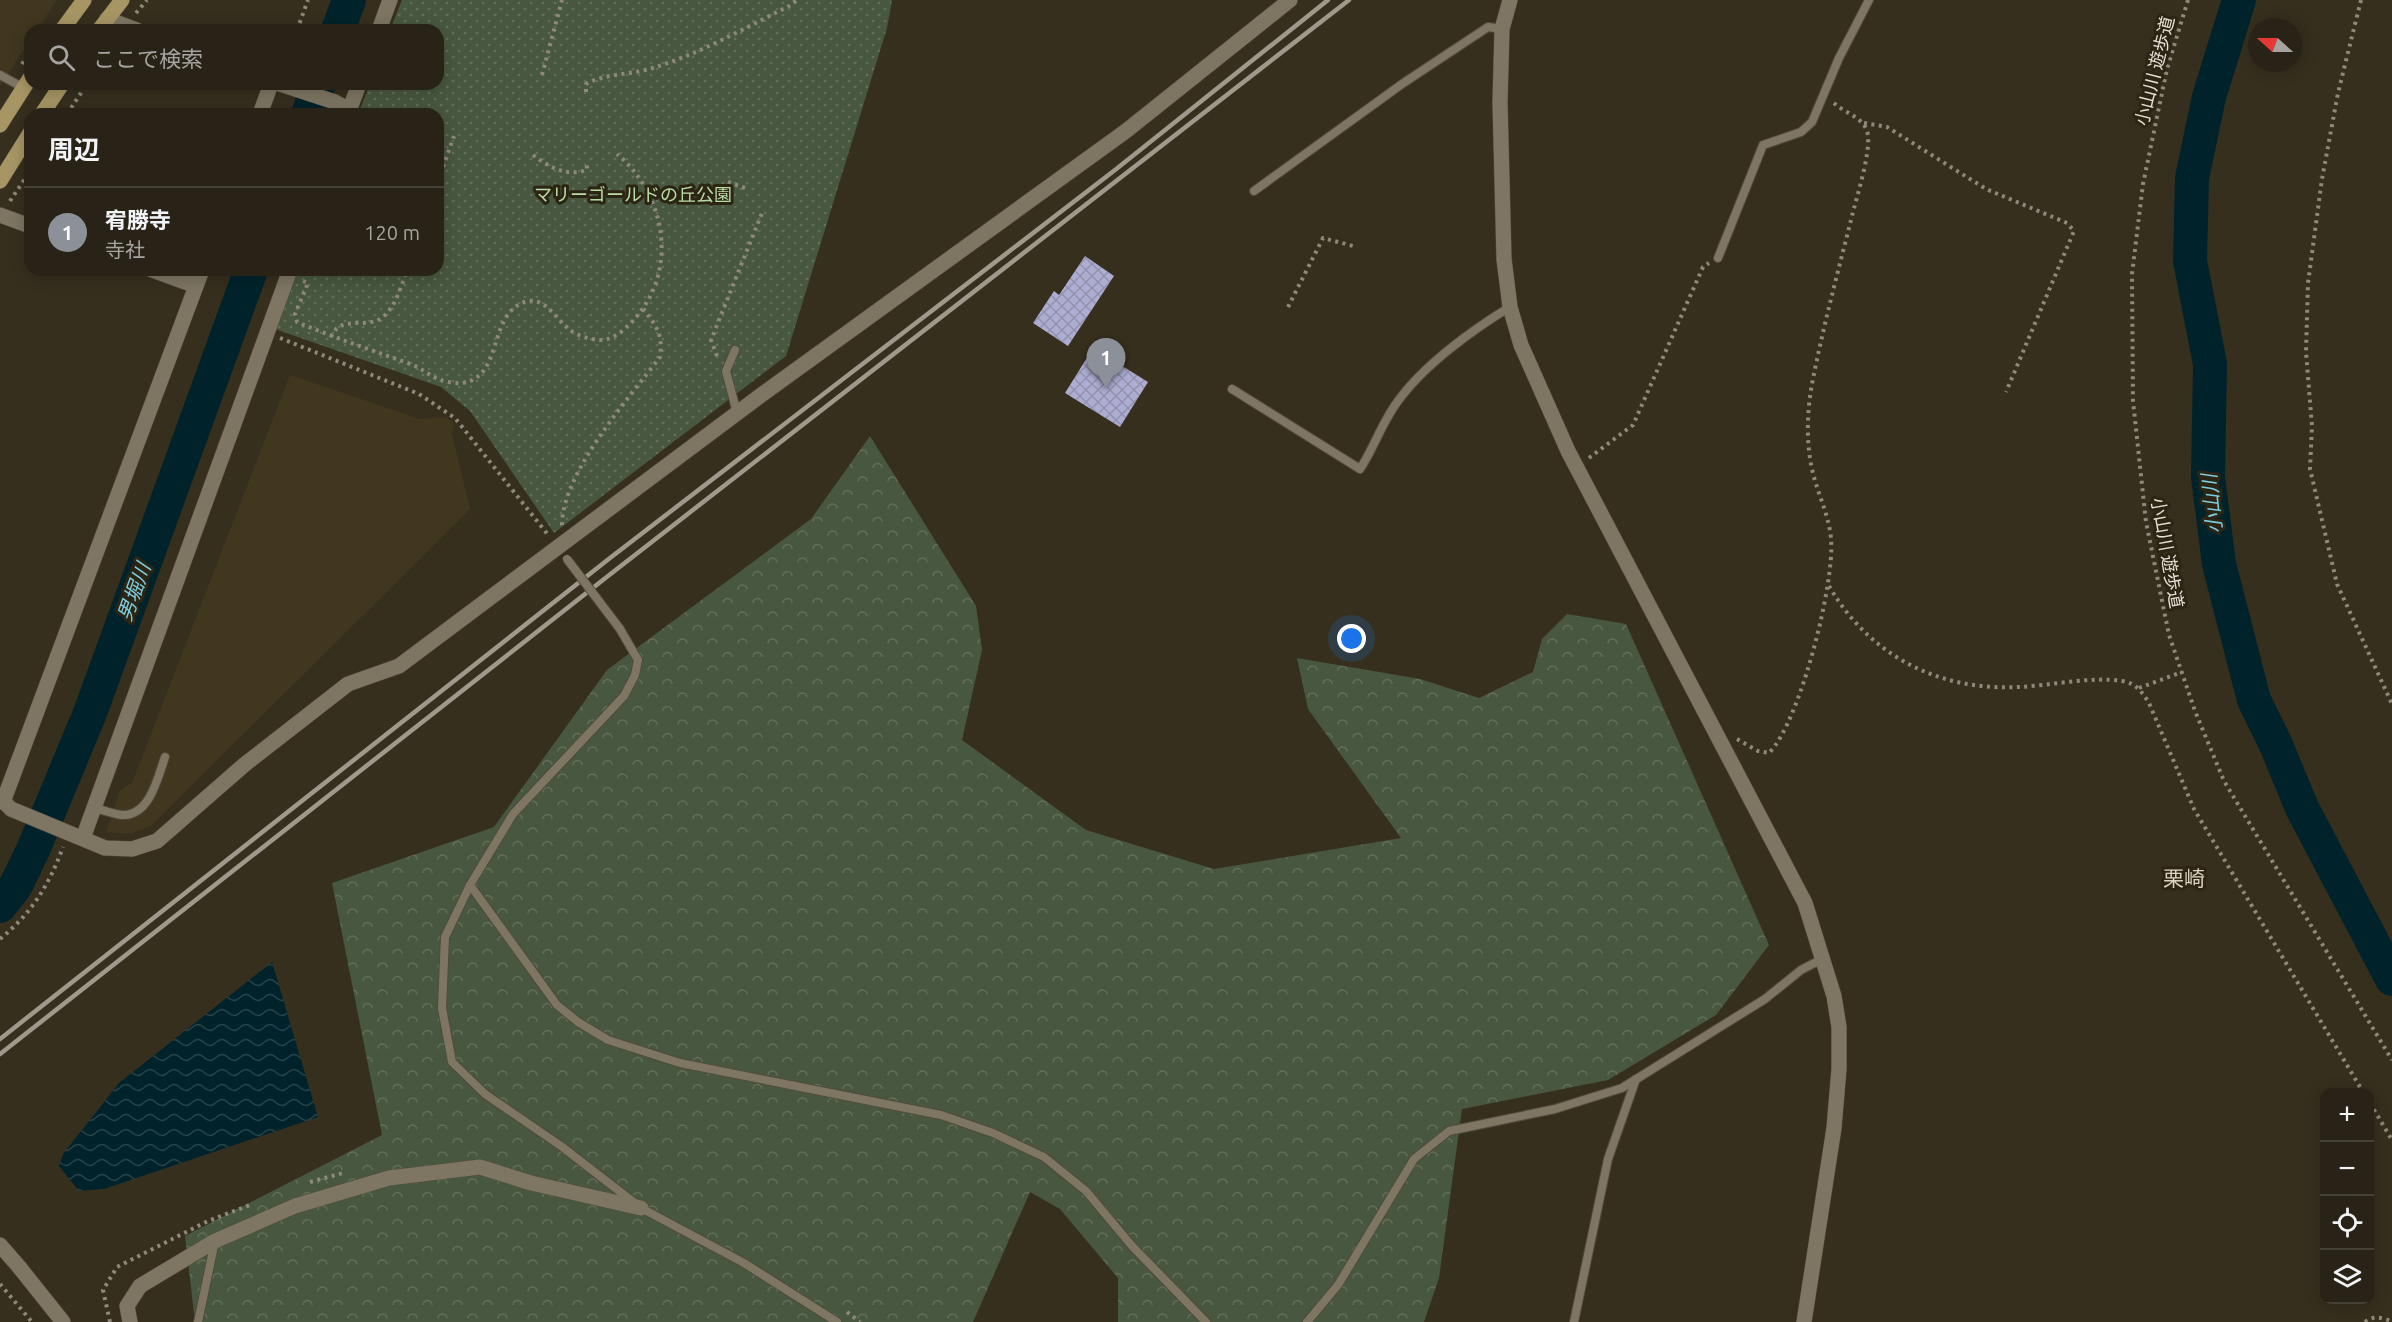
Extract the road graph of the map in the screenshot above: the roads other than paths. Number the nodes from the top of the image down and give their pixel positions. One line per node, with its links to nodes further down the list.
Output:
1 (84, 0): 7 (main road)
2 (122, 0): 8 (main road)
3 (390, 0): 9 (street)
4 (1290, 0): 36 (street)
5 (1510, 0): 10 (street)
6 (1869, 0): 28 (lane)
7 (66, 24)
8 (103, 24)
9 (381, 24)
10 (1502, 29): 25 (lane); 33 (street)
11 (0, 75): 12 (lane)
12 (24, 82)
13 (24, 88): 22 (main road)
14 (58, 90): 18 (main road)
15 (269, 90): 19 (street)
16 (298, 90): 20 (street)
17 (356, 90): 21 (street)
18 (46, 108)
19 (262, 108)
20 (343, 108)
21 (350, 108)
22 (0, 125)
23 (24, 143): 24 (main road)
24 (0, 181)
25 (1254, 191)
26 (1, 215): 27 (street)
27 (24, 224)
28 (1718, 258)
29 (168, 276): 32 (street)
30 (200, 276): 32 (street)
31 (288, 276): 40 (street)
32 (196, 286): 39 (street)
33 (1510, 307): 35 (lane); 43 (street)
34 (735, 350): 36 (lane)
35 (1232, 389)
36 (737, 413): 37 (street)
37 (561, 543): 41 (street); 42 (lane, bridge)
38 (165, 757): 40 (lane)
39 (1, 800): 41 (street)
40 (94, 807): 41 (street)
41 (71, 833)
42 (470, 885): 45 (lane); 54 (lane)
43 (1824, 958): 44 (lane); 57 (street)
44 (1636, 1078): 55 (lane); 56 (lane)
45 (641, 1208): 46 (street); 53 (lane)
46 (215, 1241): 51 (street); 52 (lane)
47 (0, 1245): 49 (street)
48 (0, 1264): 49 (street)
49 (20, 1268): 50 (street)
50 (63, 1322)
51 (129, 1322)
52 (198, 1322)
53 (837, 1322)
54 (1206, 1322)
55 (1307, 1322)
56 (1574, 1322)
57 (1804, 1322)

